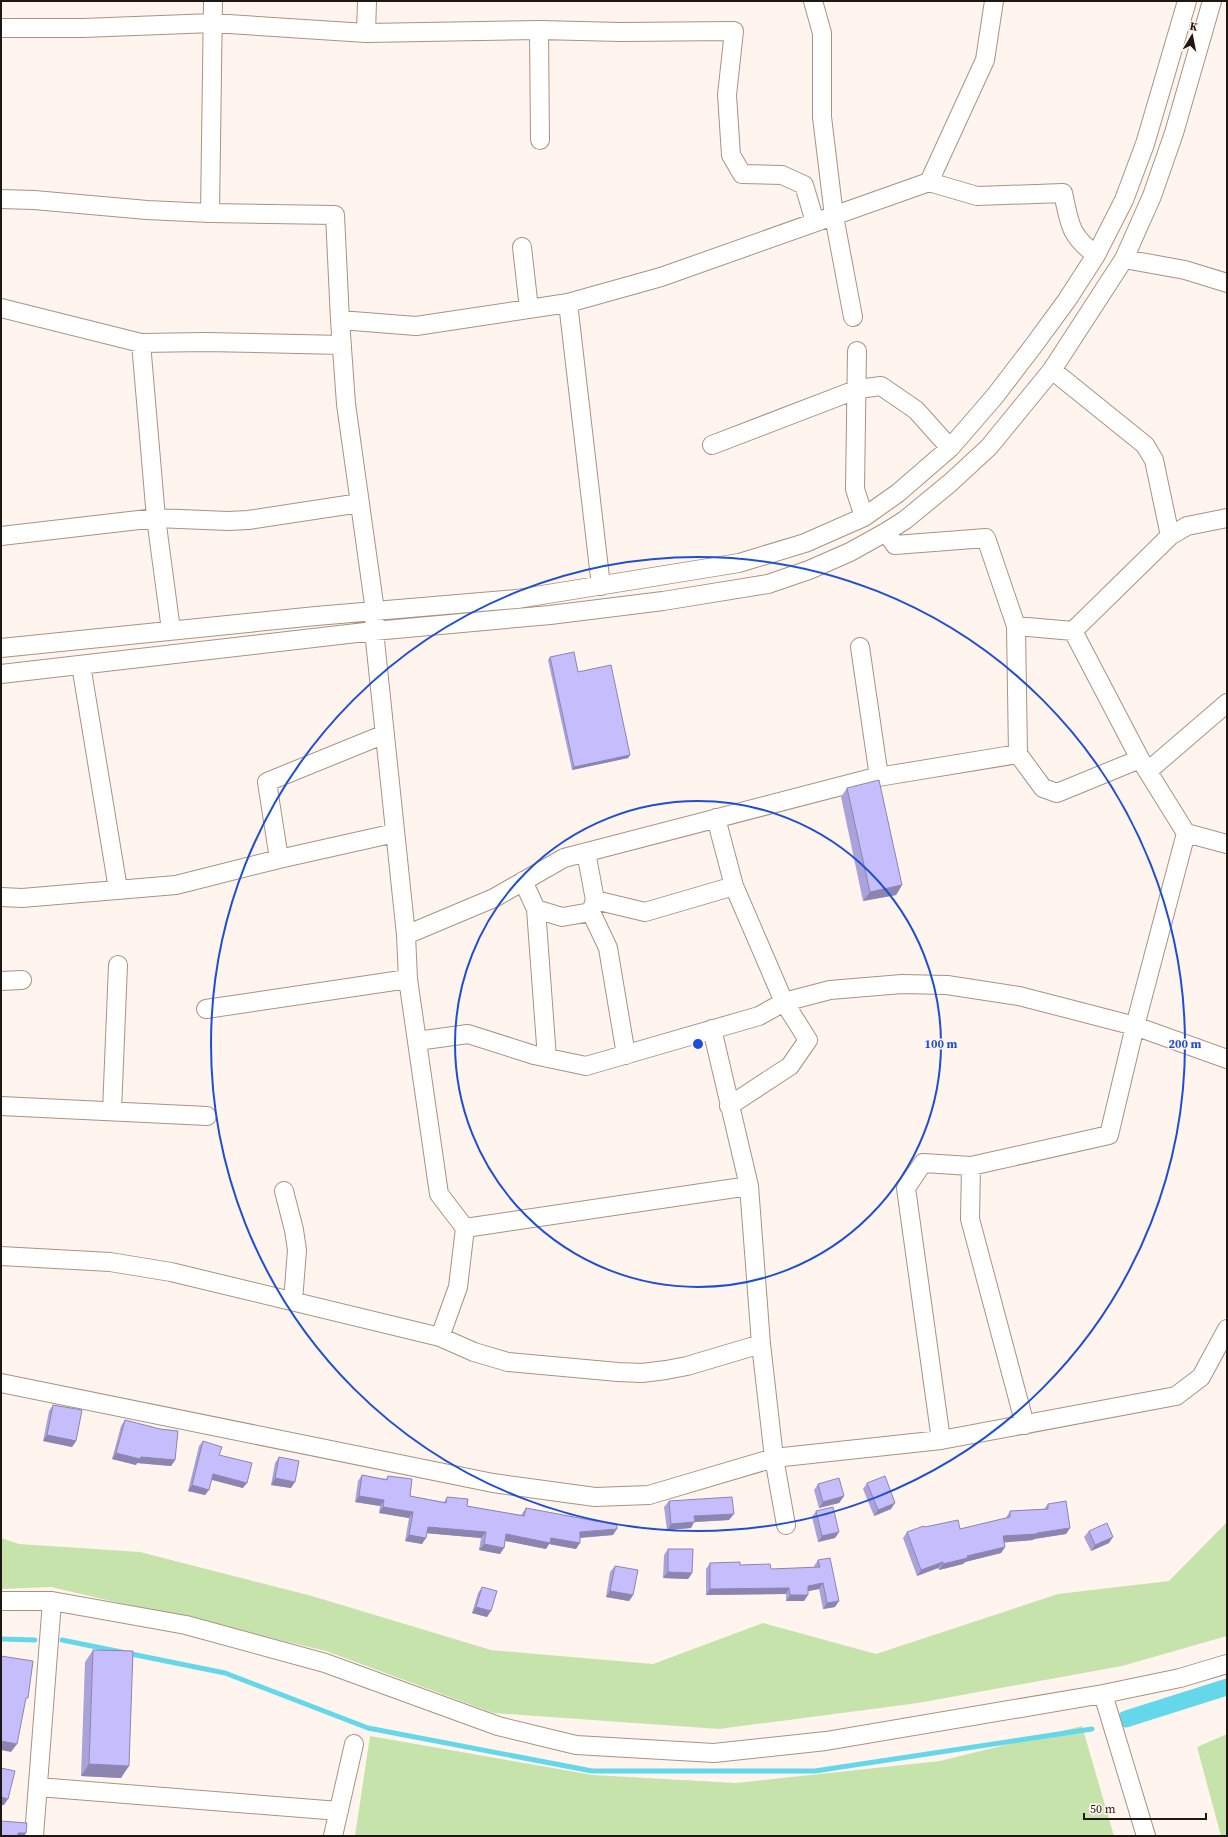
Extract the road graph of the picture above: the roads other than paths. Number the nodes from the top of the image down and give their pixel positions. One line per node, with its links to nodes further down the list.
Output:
1 (213, 1): 7 (street)
2 (367, 1): 10 (street)
3 (813, 1): 15 (street)
4 (994, 1): 12 (street)
5 (1187, 1): 18 (street)
6 (1212, 1): 19 (street)
7 (213, 23): 8 (street); 10 (street); 14 (street)
8 (1, 28)
9 (539, 30): 10 (street); 11 (street); 16 (street)
10 (366, 33)
11 (540, 140)
12 (929, 182): 15 (street); 18 (street)
13 (1, 199): 14 (street)
14 (210, 213): 25 (street)
15 (834, 216): 16 (street); 24 (street)
16 (814, 222): 21 (street)
17 (522, 247): 23 (street)
18 (1096, 255): 32 (street)
19 (1124, 259): 20 (street); 29 (street)
20 (1227, 283)
21 (568, 303): 23 (street); 40 (street)
22 (1, 308): 26 (street)
23 (529, 309): 25 (street)
24 (853, 317)
25 (340, 320): 27 (street)
26 (141, 343): 27 (street); 35 (street)
27 (342, 345): 33 (street)
28 (858, 351): 30 (street)
29 (1052, 370): 37 (street); 39 (street)
30 (858, 389): 31 (street); 32 (street); 34 (street)
31 (712, 445)
32 (950, 448): 34 (street)
33 (360, 503): 35 (street); 41 (street)
34 (864, 517): 40 (street)
35 (156, 518): 38 (street); 43 (street)
36 (1227, 518): 39 (street)
37 (886, 532): 42 (street); 45 (street)
38 (1, 536)
39 (1170, 536): 44 (street)
40 (601, 586): 41 (street)
41 (375, 611): 43 (street); 45 (street)
42 (1016, 626): 44 (street); 52 (street)
43 (171, 630): 47 (street)
44 (1073, 631): 53 (street)
45 (374, 632): 48 (street); 51 (street)
46 (860, 647): 54 (street)
47 (1, 648)
48 (81, 665): 49 (street); 63 (street)
49 (1, 674)
50 (1227, 703): 53 (street)
51 (385, 734): 56 (street); 60 (street)
52 (1018, 754): 53 (street); 54 (street)
53 (1144, 765): 57 (street)
54 (879, 777): 55 (street)
55 (716, 818): 59 (street); 62 (street)
56 (395, 833): 60 (street); 67 (street)
57 (1186, 833): 58 (street); 74 (street)
58 (1227, 844)
59 (586, 852): 61 (street); 65 (street)
60 (279, 859): 63 (street)
61 (523, 882): 66 (street); 67 (street)
62 (734, 886): 65 (street); 72 (street)
63 (118, 889): 64 (street)
64 (1, 897)
65 (593, 906): 66 (street); 77 (street)
66 (536, 909): 78 (street)
67 (406, 935): 69 (street)
68 (118, 965): 82 (street)
69 (408, 979): 73 (street); 76 (street)
70 (22, 980): 71 (street)
71 (1, 981)
72 (784, 1002): 74 (street); 75 (street); 81 (street)
73 (206, 1009)
74 (1135, 1026): 79 (street); 84 (street)
75 (712, 1029): 77 (street); 81 (street)
76 (417, 1040): 78 (street); 87 (street)
77 (626, 1055): 78 (street)
78 (547, 1058)
79 (1227, 1059)
80 (1, 1106): 82 (street)
81 (730, 1106): 85 (street)
82 (112, 1111): 83 (street)
83 (207, 1116)
84 (970, 1166): 94 (street); 95 (street)
85 (749, 1186): 87 (street); 92 (street)
86 (284, 1191): 89 (street)
87 (465, 1228): 91 (street)
88 (1, 1256): 89 (street)
89 (293, 1301): 91 (street)
90 (1227, 1329): 94 (street)
91 (440, 1337): 92 (street)
92 (761, 1344): 96 (street)
93 (1, 1383): 96 (street)
94 (1025, 1425): 95 (street)
95 (941, 1440): 96 (street)
96 (774, 1458): 97 (street)
97 (786, 1525)
98 (1, 1601): 99 (street)
99 (52, 1601): 101 (street); 103 (street)
100 (1227, 1664): 101 (street)
101 (1103, 1694): 107 (street)
102 (354, 1744): 104 (street)
103 (38, 1787): 104 (street); 105 (street)
104 (339, 1811): 106 (street)
105 (34, 1836)
106 (333, 1836)
107 (1146, 1836)

